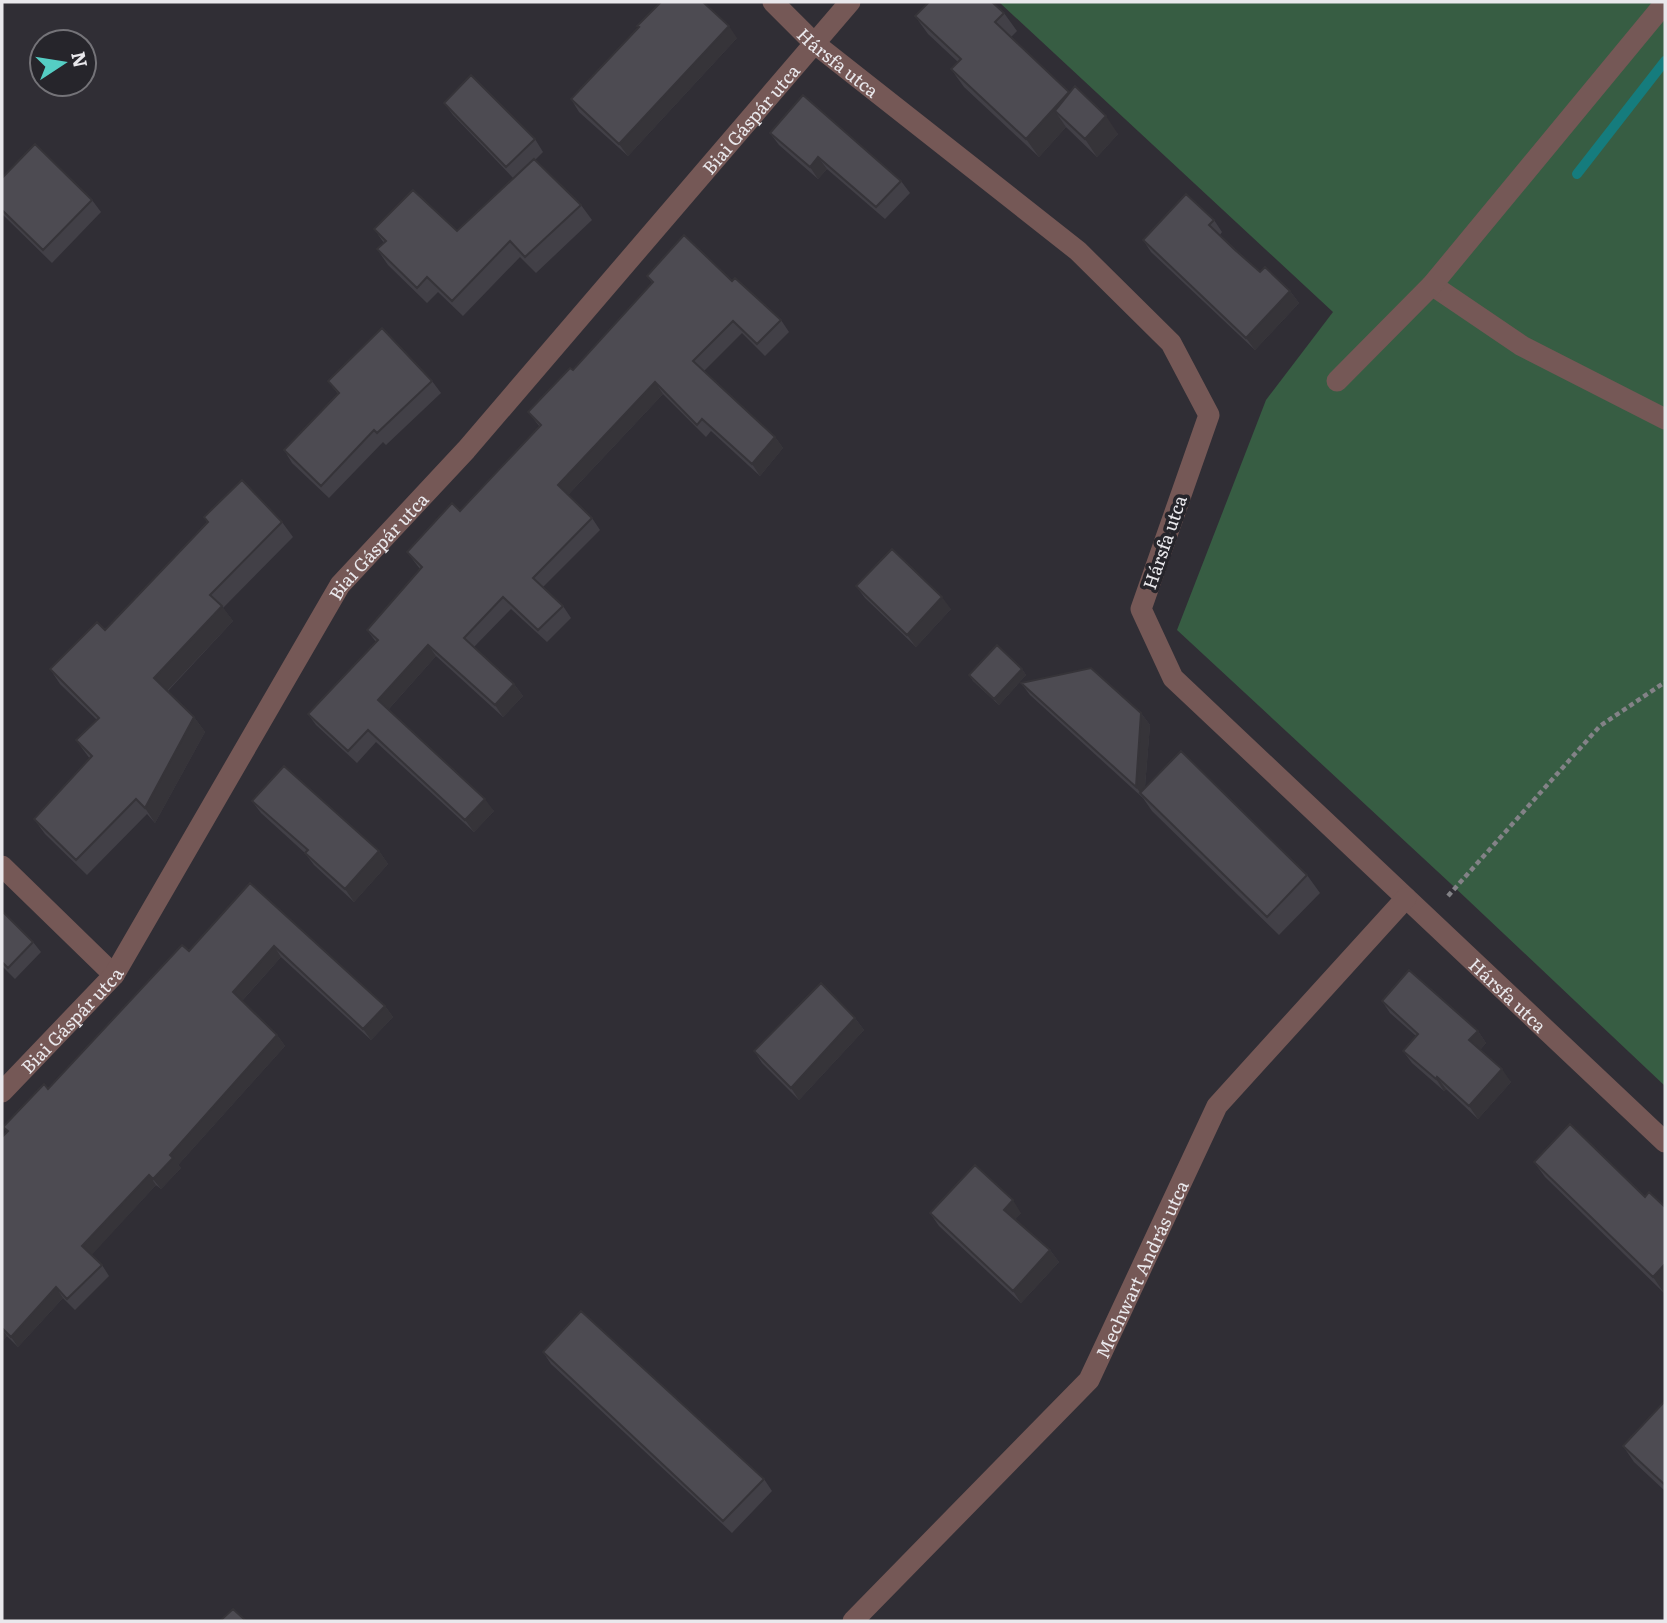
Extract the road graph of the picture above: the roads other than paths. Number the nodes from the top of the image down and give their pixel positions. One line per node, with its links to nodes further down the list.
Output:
1 (774, 2): 4 (street, Hársfa utca)
2 (850, 2): 4 (street, Biai Gáspár utca)
3 (1665, 3): 5 (street)
4 (814, 43): 9 (street, Hársfa utca); 10 (street, Biai Gáspár utca)
5 (1432, 285): 6 (street); 7 (street)
6 (1337, 381)
7 (1665, 419)
8 (2, 866): 10 (street)
9 (1406, 898): 12 (street, Hársfa utca); 13 (street, Mechwart András utca)
10 (114, 975): 11 (street, Biai Gáspár utca)
11 (2, 1092)
12 (1665, 1142)
13 (853, 1621)

